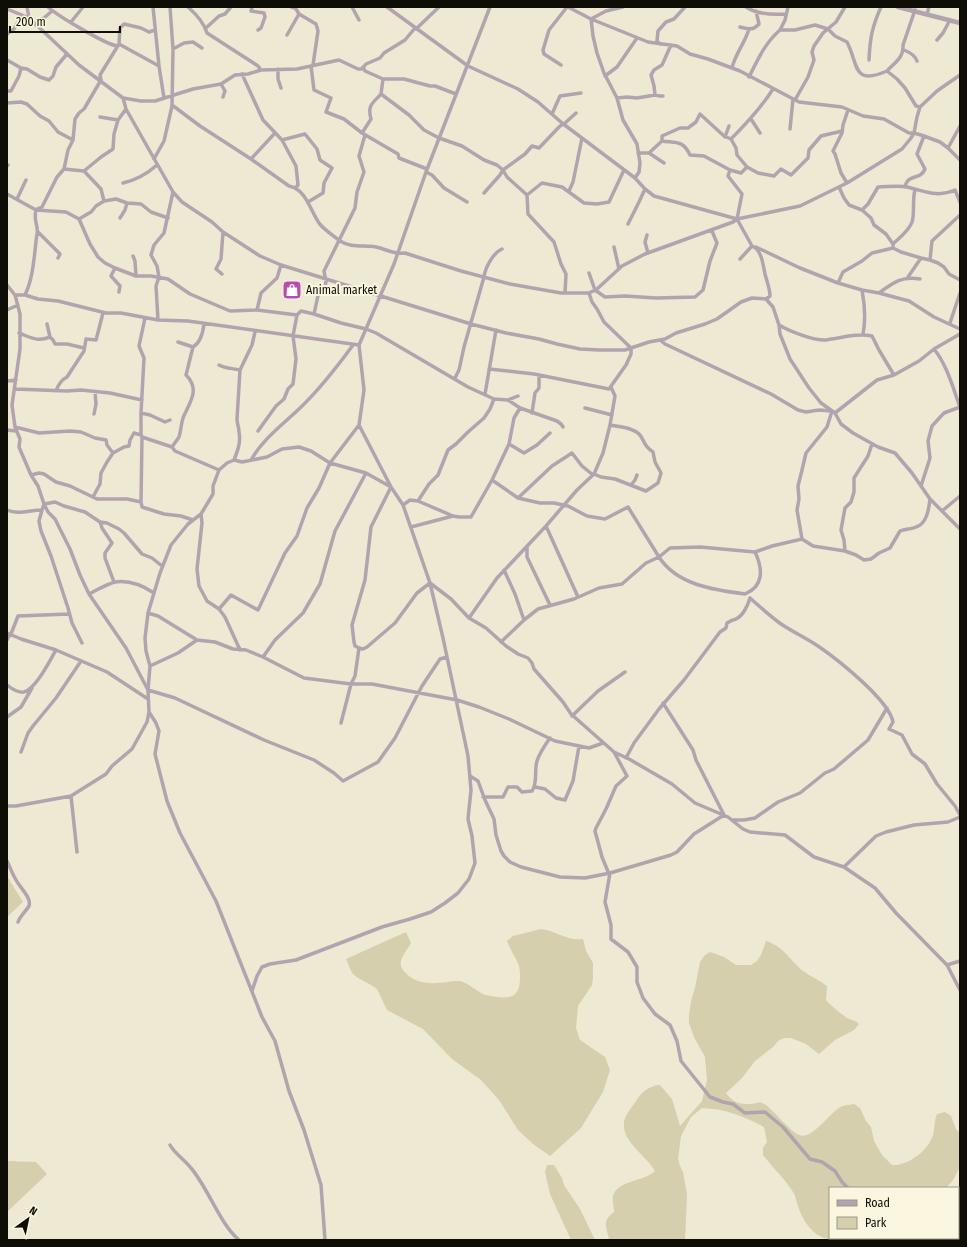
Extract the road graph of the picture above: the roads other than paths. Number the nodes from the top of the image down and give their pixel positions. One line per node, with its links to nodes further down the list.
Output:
1 (27, 7): 32 (street)
2 (48, 7): 26 (street)
3 (83, 7): 36 (street)
4 (153, 7): 44 (street)
5 (170, 7): 55 (street)
6 (188, 7): 40 (street)
7 (231, 7): 40 (street)
8 (252, 7): 45 (street)
9 (291, 7): 23 (street)
10 (352, 7): 34 (street)
11 (387, 7): 41 (street)
12 (438, 7): 41 (street)
13 (490, 7): 64 (street)
14 (567, 7): 33 (street); 61 (street)
15 (623, 7): 33 (street)
16 (685, 7): 51 (street)
17 (746, 7): 27 (street)
18 (788, 7): 29 (street)
19 (845, 7): 43 (street)
20 (882, 7): 59 (street)
21 (898, 7): 25 (street)
22 (929, 7): 30 (street)
23 (297, 8): 28 (street)
24 (7, 10): 31 (street)
25 (915, 10): 30 (street); 56 (street)
26 (52, 11): 36 (street); 38 (street)
27 (756, 11): 29 (street); 42 (street)
28 (299, 14): 48 (street); 63 (street)
29 (786, 14): 46 (street)
30 (927, 14): 35 (street)
31 (22, 15): 32 (street); 47 (street)
32 (29, 18): 38 (street)
33 (591, 19): 49 (street); 73 (street)
34 (359, 20)
35 (950, 20): 37 (street); 50 (street)
36 (71, 22): 52 (street)
37 (960, 23)
38 (36, 25): 57 (street)
39 (740, 27): 42 (street)
40 (206, 28): 69 (street)
41 (415, 28): 64 (street); 65 (street)
42 (749, 29): 67 (street)
43 (828, 29): 46 (street); 70 (street); 91 (street)
44 (155, 30): 52 (street); 62 (street)
45 (258, 30)
46 (780, 30): 74 (street)
47 (7, 34)
48 (287, 35)
49 (638, 38): 51 (street); 73 (street)
50 (937, 40)
51 (660, 44): 53 (street)
52 (118, 45): 62 (street); 76 (street)
53 (671, 45): 67 (street); 85 (street)
54 (202, 48): 55 (street)
55 (173, 49): 84 (street)
56 (904, 50): 60 (street); 70 (street)
57 (67, 54): 66 (street); 76 (street)
58 (7, 60): 66 (street)
59 (869, 60)
60 (917, 60)
61 (561, 65)
62 (159, 66): 89 (street)
63 (312, 66): 65 (street); 68 (street); 111 (street)
64 (468, 66): 83 (street); 98 (street)
65 (363, 67): 75 (street)
66 (21, 68): 80 (street)
67 (732, 68): 74 (street)
68 (278, 69): 69 (street); 78 (street)
69 (261, 70): 71 (street)
70 (887, 71): 94 (street)
71 (242, 74): 77 (street); 108 (street)
72 (960, 75): 94 (street)
73 (605, 76): 90 (street)
74 (750, 76): 79 (street)
75 (382, 79): 82 (street); 83 (street)
76 (101, 80): 88 (street); 117 (street)
77 (221, 84): 84 (street); 87 (street)
78 (281, 88)
79 (773, 89): 91 (street); 100 (street)
80 (7, 91)
81 (581, 93): 98 (street)
82 (380, 94): 111 (street); 114 (street)
83 (456, 94): 114 (street)
84 (172, 95): 89 (street); 93 (street)
85 (655, 95): 86 (street); 90 (street)
86 (663, 96)
87 (223, 97)
88 (123, 98): 89 (street); 95 (street)
89 (164, 98)
90 (617, 98): 121 (street)
91 (794, 100): 96 (street); 105 (street)
92 (7, 103): 117 (street)
93 (172, 104): 123 (street); 124 (street)
94 (920, 107): 110 (street)
95 (126, 109): 101 (street); 123 (street)
96 (848, 110): 106 (street); 110 (street)
97 (576, 113): 102 (street)
98 (552, 114): 102 (street)
99 (100, 117): 101 (street)
100 (752, 119): 109 (street); 116 (street)
101 (118, 120): 134 (street)
102 (564, 124): 115 (street); 131 (street)
103 (729, 126): 113 (street)
104 (960, 126): 107 (street)
105 (790, 129)
106 (842, 130): 128 (street); 138 (street)
107 (959, 132): 120 (street)
108 (275, 133): 118 (street); 124 (street)
109 (760, 133)
110 (914, 133): 112 (street); 138 (street)
111 (363, 134): 130 (street); 167 (street)
112 (924, 136): 120 (street); 141 (street)
113 (725, 137): 116 (street); 119 (street)
114 (439, 138): 130 (street); 131 (street)
115 (582, 138): 132 (street); 144 (street)
116 (731, 139): 128 (street)
117 (73, 140): 129 (street)
118 (282, 140): 139 (street); 151 (street)
119 (662, 141): 122 (street); 133 (street)
120 (948, 148): 125 (street)
121 (638, 153): 122 (street); 135 (street)
122 (649, 153): 126 (street)
123 (154, 159): 127 (street)
124 (251, 159): 139 (street)
125 (960, 160)
126 (664, 163)
127 (157, 165): 137 (street); 145 (street)
128 (747, 167): 133 (street)
129 (64, 169): 134 (street); 155 (street)
130 (427, 170): 152 (street); 173 (street)
131 (503, 170): 146 (street); 148 (street)
132 (624, 170): 135 (street); 144 (street)
133 (730, 170): 161 (street)
134 (84, 171): 150 (street)
135 (635, 178): 142 (street)
136 (26, 180): 149 (street)
137 (123, 183)
138 (847, 183): 140 (street)
139 (296, 187): 151 (street)
140 (839, 187): 156 (street); 161 (street)
141 (905, 187): 143 (street); 156 (street)
142 (644, 189): 161 (street); 162 (street)
143 (914, 190): 153 (street); 168 (street)
144 (569, 191): 148 (street)
145 (173, 192): 159 (street); 165 (street)
146 (484, 193)
147 (7, 194): 149 (street)
148 (527, 195): 198 (street)
149 (17, 199): 155 (street)
150 (104, 201): 154 (street); 160 (street)
151 (308, 202): 167 (street)
152 (467, 202)
153 (960, 202)
154 (127, 203): 158 (street); 159 (street)
155 (36, 210): 160 (street); 164 (street)
156 (862, 210): 168 (street)
157 (960, 215): 178 (street)
158 (120, 218)
159 (168, 218): 185 (street)
160 (79, 219): 180 (street)
161 (737, 219): 163 (street); 170 (street)
162 (628, 224)
163 (712, 231): 172 (street); 194 (street)
164 (38, 232): 175 (street); 203 (street)
165 (223, 232): 179 (street); 183 (street)
166 (647, 235): 172 (street)
167 (339, 240): 173 (street); 187 (street)
168 (893, 246): 176 (street); 191 (street)
169 (614, 247): 181 (street)
170 (754, 247): 177 (street); 191 (street); 205 (street)
171 (502, 249): 186 (street)
172 (648, 253): 181 (street)
173 (397, 254): 186 (street); 204 (street)
174 (133, 256): 184 (street)
175 (58, 258)
176 (921, 258): 178 (street); 188 (street)
177 (740, 259)
178 (930, 260): 190 (street)
179 (281, 265): 187 (street); 208 (street)
180 (115, 268): 184 (street); 197 (street)
181 (619, 269): 194 (street)
182 (589, 273): 194 (street)
183 (222, 274)
184 (136, 276): 185 (street)
185 (159, 277): 208 (street); 213 (street)
186 (484, 277): 198 (street); 217 (street)
187 (325, 278): 204 (street); 210 (street)
188 (908, 278): 189 (street); 200 (street)
189 (920, 279)
190 (960, 280)
191 (838, 283): 195 (street)
192 (7, 285): 196 (street)
193 (7, 290): 196 (street)
194 (595, 290): 199 (street)
195 (862, 290): 200 (street); 224 (street)
196 (12, 292): 202 (street)
197 (119, 292)
198 (565, 292): 199 (street)
199 (589, 293): 234 (street)
200 (879, 293): 214 (street)
201 (960, 293): 214 (street)
202 (15, 295): 203 (street); 206 (street)
203 (25, 295): 209 (street)
204 (380, 295): 217 (street); 219 (street)
205 (766, 299): 218 (street); 228 (street)
206 (18, 304): 207 (street); 223 (street)
207 (7, 310)
208 (257, 310): 211 (street)
209 (104, 313): 212 (street); 233 (street)
210 (314, 314): 211 (street); 219 (street)
211 (297, 315): 226 (street)
212 (145, 318): 213 (street); 250 (street)
213 (158, 320): 216 (street)
214 (950, 323): 220 (street)
215 (47, 324): 227 (street)
216 (204, 324): 222 (street); 232 (street)
217 (471, 324): 221 (street); 241 (street)
218 (779, 325): 224 (street); 256 (street)
219 (366, 329): 231 (street); 241 (street)
220 (960, 329)
221 (496, 330): 234 (street); 237 (street)
222 (255, 332): 226 (street); 238 (street)
223 (19, 333): 227 (street); 243 (street)
224 (863, 334): 240 (street)
225 (960, 334): 235 (street)
226 (293, 336): 230 (street); 267 (street)
227 (50, 337): 233 (street)
228 (660, 340): 234 (street); 256 (street)
229 (178, 342): 232 (street)
230 (353, 345): 231 (street); 275 (street)
231 (359, 345): 262 (street)
232 (193, 347): 272 (street)
233 (84, 348): 246 (street)
234 (631, 348): 244 (street)
235 (934, 349): 240 (street); 253 (street)
236 (219, 365): 238 (street)
237 (489, 369): 239 (street); 248 (street)
238 (240, 370): 274 (street)
239 (539, 375): 244 (street); 258 (street)
240 (894, 375): 256 (street)
241 (455, 378): 248 (street)
242 (7, 380): 243 (street)
243 (16, 380): 245 (street)
244 (611, 387): 260 (street)
245 (15, 389): 246 (street); 265 (street)
246 (56, 391): 247 (street)
247 (95, 392): 250 (street); 259 (street)
248 (485, 394): 251 (street)
249 (518, 396): 252 (street)
250 (142, 400): 257 (street)
251 (494, 400): 252 (street); 290 (street)
252 (508, 400): 254 (street)
253 (960, 407): 284 (street)
254 (520, 408): 258 (street); 270 (street)
255 (585, 408): 260 (street)
256 (833, 412): 271 (street); 305 (street)
257 (141, 413): 261 (street); 269 (street)
258 (532, 413): 264 (street)
259 (94, 414)
260 (612, 415): 263 (street)
261 (170, 420)
262 (359, 425): 276 (street); 285 (street)
263 (610, 425): 279 (street); 283 (street)
264 (563, 427)
265 (16, 429): 266 (street); 273 (street); 280 (street)
266 (7, 430)
267 (258, 431)
268 (550, 433): 270 (street)
269 (142, 436): 272 (street); 273 (street); 291 (street)
270 (509, 444): 282 (street)
271 (872, 444): 284 (street); 307 (street)
272 (172, 448): 277 (street)
273 (113, 453): 287 (street)
274 (234, 460): 275 (street); 277 (street)
275 (251, 460): 276 (street)
276 (330, 463): 278 (street); 320 (street)
277 (219, 470): 298 (street)
278 (366, 473): 285 (street); 334 (street)
279 (594, 474): 283 (street); 288 (street); 294 (street)
280 (31, 475): 287 (street); 292 (street)
281 (637, 475): 283 (street)
282 (492, 480): 288 (street); 299 (street)
283 (631, 485)
284 (921, 486): 289 (street)
285 (391, 487): 293 (street); 330 (street)
286 (960, 496): 297 (street)
287 (93, 497): 291 (street)
288 (518, 498): 294 (street)
289 (930, 499): 297 (street); 307 (street)
290 (418, 501): 293 (street); 299 (street)
291 (141, 502): 300 (street)
292 (44, 504): 296 (street); 301 (street); 316 (street)
293 (403, 505): 303 (street)
294 (564, 505): 302 (street); 309 (street)
295 (7, 510): 296 (street)
296 (42, 510): 322 (street)
297 (942, 511): 304 (street)
298 (201, 514): 300 (street); 320 (street)
299 (453, 516): 303 (street)
300 (193, 520): 310 (street)
301 (100, 522): 310 (street); 312 (street)
302 (546, 526): 306 (street); 317 (street)
303 (411, 527): 313 (street)
304 (960, 529)
305 (802, 539): 307 (street); 308 (street)
306 (527, 546): 311 (street); 319 (street)
307 (845, 550)
308 (755, 552): 309 (street); 314 (street)
309 (659, 557): 314 (street); 317 (street)
310 (162, 566): 315 (street)
311 (504, 570): 323 (street); 324 (street)
312 (114, 582): 315 (street); 316 (street)
313 (430, 584): 323 (street); 330 (street); 333 (street)
314 (758, 584): 318 (street)
315 (154, 593): 321 (street)
316 (90, 594): 341 (street)
317 (578, 597): 319 (street)
318 (750, 598): 345 (street); 346 (street)
319 (550, 605): 324 (street)
320 (219, 609): 332 (street)
321 (148, 613): 327 (street); 336 (street)
322 (69, 614): 325 (street); 329 (street)
323 (469, 618): 328 (street)
324 (524, 620): 328 (street)
325 (9, 634): 326 (street); 331 (street)
326 (7, 640)
327 (197, 640): 332 (street); 336 (street)
328 (502, 642): 348 (street)
329 (82, 643)
330 (359, 648): 338 (street)
331 (56, 650): 335 (street); 340 (street)
332 (240, 650): 334 (street)
333 (447, 656): 342 (street); 344 (street)
334 (263, 657): 338 (street)
335 (81, 660): 343 (street); 354 (street)
336 (150, 666): 341 (street)
337 (625, 672): 348 (street)
338 (351, 684): 342 (street); 350 (street)
339 (7, 685): 340 (street)
340 (32, 688): 349 (street)
341 (148, 690): 342 (street); 343 (street)
342 (417, 694): 344 (street)
343 (148, 699): 347 (street)
344 (457, 700): 351 (street); 357 (street)
345 (663, 703): 356 (street); 362 (street)
346 (887, 708): 363 (street); 364 (street)
347 (149, 712): 359 (street); 373 (street)
348 (572, 716): 352 (street)
349 (7, 717)
350 (341, 723)
351 (550, 738): 353 (street); 358 (street)
352 (603, 743): 353 (street); 355 (street)
353 (579, 746): 358 (street)
354 (21, 752)
355 (614, 752): 356 (street); 368 (street)
356 (626, 758): 362 (street)
357 (470, 776): 360 (street); 373 (street)
358 (535, 787): 360 (street)
359 (71, 796): 361 (street); 365 (street)
360 (483, 797): 368 (street)
361 (7, 806)
362 (724, 815): 364 (street); 368 (street)
363 (960, 816): 367 (street)
364 (732, 820): 367 (street)
365 (77, 852)
366 (7, 861): 369 (street)
367 (844, 867): 371 (street)
368 (609, 873): 375 (street)
369 (18, 922)
370 (960, 961): 371 (street)
371 (948, 965): 372 (street)
372 (960, 990)
373 (252, 991): 377 (street)
374 (170, 1145): 376 (street)
375 (847, 1187)
376 (239, 1240)
377 (325, 1240)

